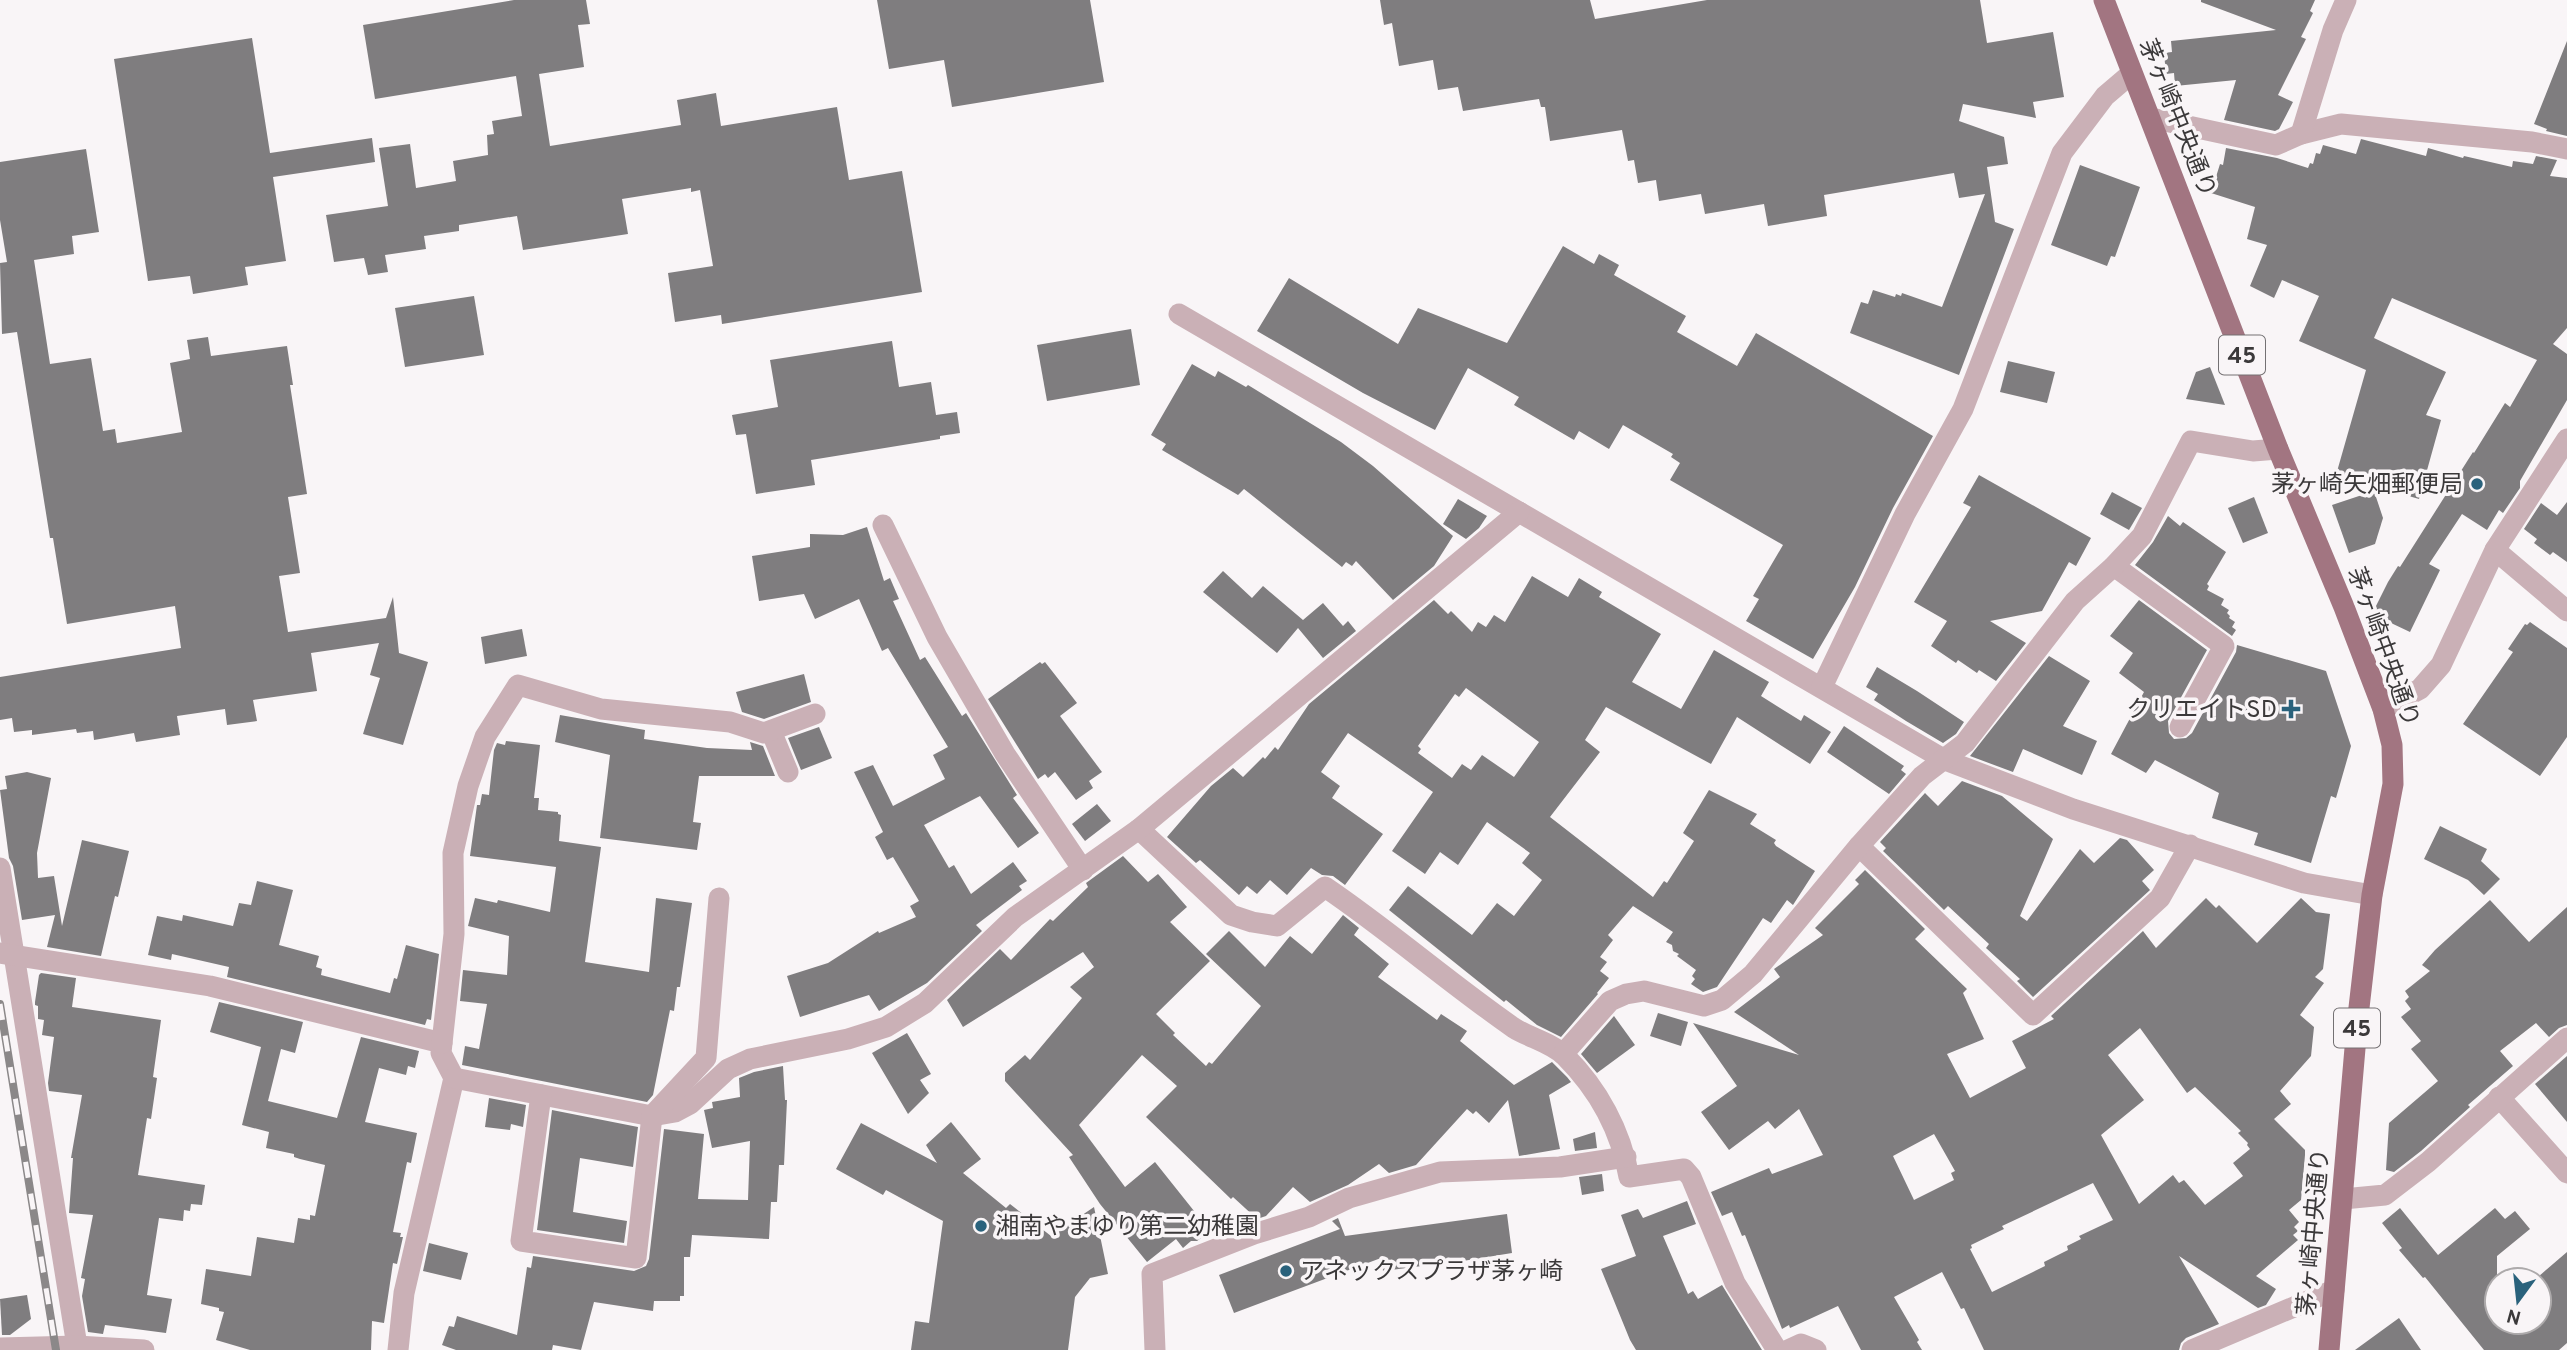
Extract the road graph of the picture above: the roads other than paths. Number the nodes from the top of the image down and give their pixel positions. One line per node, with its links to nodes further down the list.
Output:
1 (2104, 0): 3 (main road, 茅ヶ崎中央通り / 45)
2 (2346, 0): 5 (street)
3 (2132, 73): 4 (main road, 茅ヶ崎中央通り / 45); 15 (street)
4 (2151, 118): 5 (street); 9 (main road, 茅ヶ崎中央通り / 45)
5 (2301, 134): 6 (street)
6 (2567, 149)
7 (1180, 314): 10 (street)
8 (2567, 439): 12 (street)
9 (2278, 449): 13 (street); 16 (main road, 茅ヶ崎中央通り / 45)
10 (1519, 512): 15 (street); 22 (street)
11 (883, 526): 26 (street)
12 (2495, 550): 14 (street); 16 (street)
13 (2114, 566): 18 (street); 20 (street)
14 (2567, 611)
15 (1822, 687): 20 (street)
16 (2383, 709): 27 (main road, 茅ヶ崎中央通り / 45)
17 (815, 714): 19 (street)
18 (2180, 727)
19 (771, 731): 21 (street); 31 (street)
20 (1945, 760): 23 (street); 24 (street)
21 (788, 772)
22 (1139, 829): 26 (street); 32 (street)
23 (2190, 845): 24 (street); 27 (street)
24 (1859, 846): 32 (street)
25 (0, 868): 29 (street)
26 (1083, 870): 36 (street)
27 (2372, 895): 39 (main road, 茅ヶ崎中央通り / 45)
28 (719, 898): 36 (street)
29 (7, 954): 31 (street); 41 (street)
30 (2567, 1038): 35 (street)
31 (442, 1042): 33 (street)
32 (1563, 1054): 37 (street)
33 (454, 1078): 34 (street); 44 (street)
34 (541, 1095): 36 (street); 36 (street)
35 (2498, 1097): 38 (street); 39 (street)
36 (652, 1116)
37 (1626, 1157): 45 (street); 46 (street)
38 (2567, 1173)
39 (2343, 1199): 40 (main road, 茅ヶ崎中央通り / 45)
40 (2334, 1290): 49 (street); 50 (main road, 茅ヶ崎中央通り / 45)
41 (77, 1346): 42 (street); 43 (street)
42 (0, 1348)
43 (144, 1350)
44 (398, 1350)
45 (1155, 1350)
46 (1777, 1350)
47 (1788, 1350): 48 (street)
48 (1816, 1350)
49 (2192, 1350)
50 (2329, 1350)

